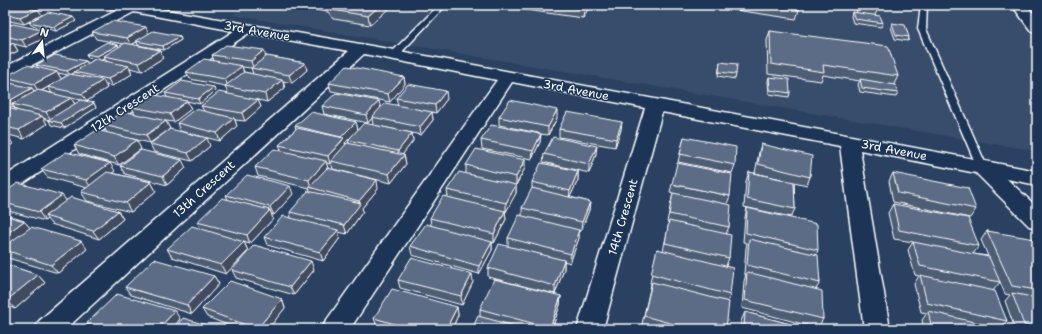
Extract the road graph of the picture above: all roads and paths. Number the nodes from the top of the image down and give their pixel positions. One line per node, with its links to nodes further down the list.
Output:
1 (115, 5): 5 (street, 3rd Avenue)
2 (443, 5): 9 (lane)
3 (924, 5): 14 (lane)
4 (1019, 5): 6 (street)
5 (132, 8): 7 (street, 3rd Avenue); 10 (street)
6 (1037, 28)
7 (246, 29): 8 (street, 3rd Avenue); 16 (street, 12th Crescent)
8 (360, 50): 9 (street, 3rd Avenue); 18 (street, 13th Crescent)
9 (394, 55): 11 (street, 3rd Avenue)
10 (5, 73)
11 (507, 77): 12 (street, 3rd Avenue); 19 (street)
12 (655, 105): 13 (street, 3rd Avenue); 20 (street, 14th Crescent)
13 (849, 141): 14 (street, 3rd Avenue); 21 (street)
14 (982, 167): 15 (street, 3rd Avenue); 17 (street)
15 (1037, 178)
16 (5, 186)
17 (1037, 220)
18 (48, 329)
19 (335, 329)
20 (590, 329)
21 (877, 329)

